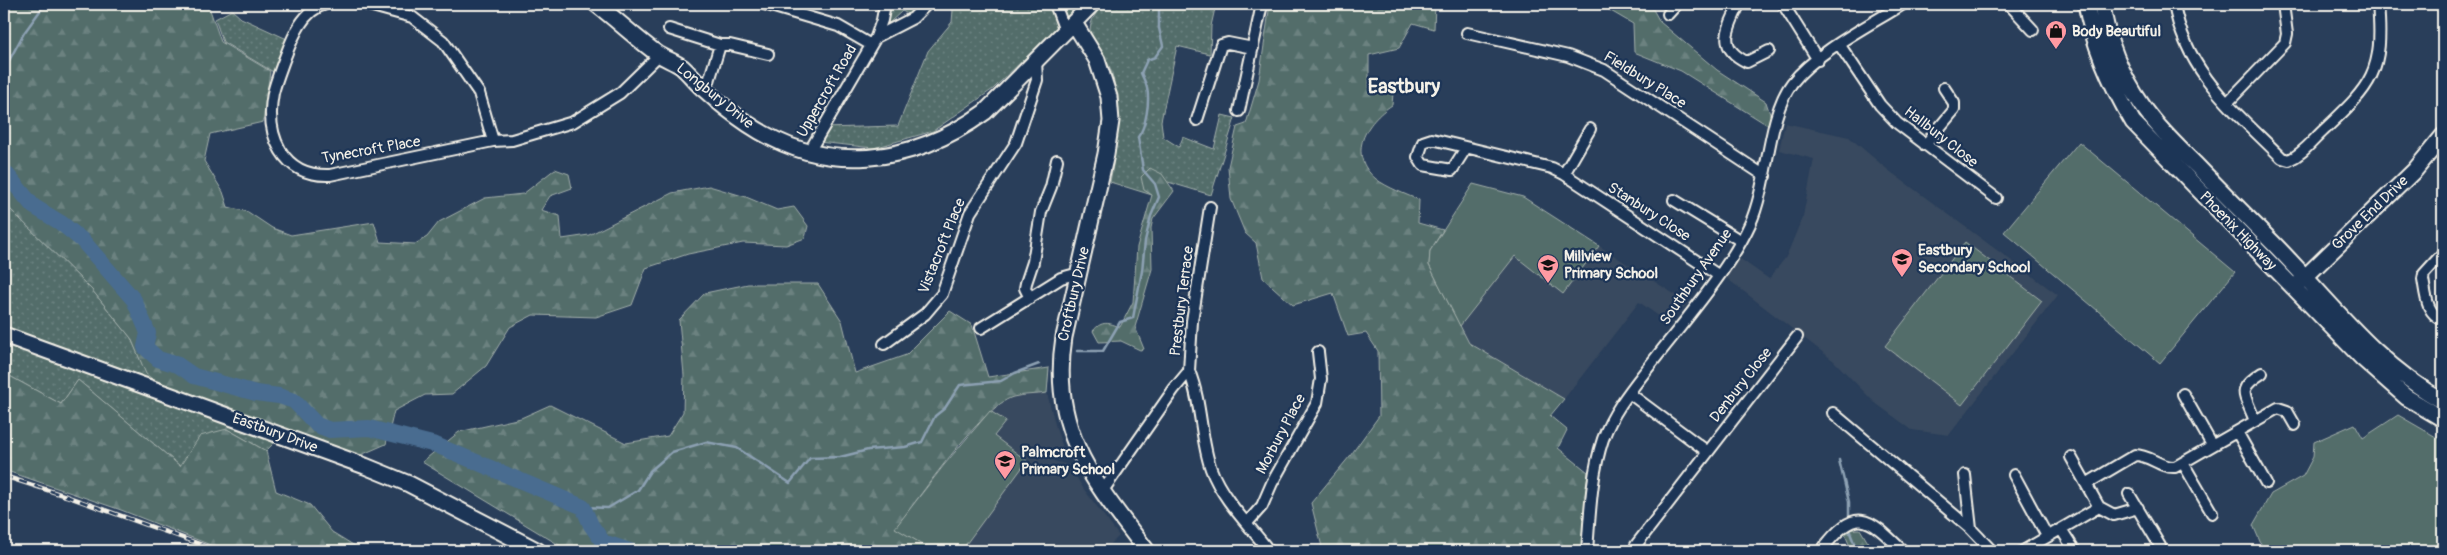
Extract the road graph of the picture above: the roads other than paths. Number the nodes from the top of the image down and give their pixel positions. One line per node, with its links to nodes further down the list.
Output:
1 (326, 4): 42 (street, Tynecroft Place)
2 (365, 4): 42 (street)
3 (596, 4): 32 (street, Longbury Drive)
4 (764, 4): 26 (street, Uppercroft Road)
5 (885, 4): 26 (street, Uppercroft Road)
6 (927, 4): 26 (street)
7 (1055, 4): 22 (street)
8 (1092, 4): 22 (street, Longbury Drive)
9 (1262, 4): 29 (street)
10 (1677, 4): 21 (street)
11 (1736, 4): 12 (street); 30 (street)
12 (1751, 4)
13 (1783, 4): 34 (street)
14 (1903, 4): 27 (street, Southbury Avenue)
15 (2009, 4): 24 (street)
16 (2086, 4): 57 (street, Phoenix Highway)
17 (2102, 4): 56 (street, Phoenix Highway)
18 (2174, 4): 37 (street)
19 (2283, 4): 37 (street)
20 (2378, 4): 37 (street)
21 (1668, 14)
22 (1069, 27): 33 (street, Longbury Drive); 54 (street, Croftbury Drive)
23 (669, 29): 28 (street)
24 (2033, 30)
25 (1467, 33): 48 (street, Fieldbury Place)
26 (874, 41): 45 (street, Uppercroft Road)
27 (1839, 44): 34 (street, Southbury Avenue); 43 (street, Hallbury Close)
28 (720, 45): 31 (street); 36 (street)
29 (1253, 48): 38 (street); 39 (street)
30 (1769, 51)
31 (768, 54)
32 (659, 55): 36 (street, Longbury Drive); 42 (street, Tynecroft Place)
33 (1036, 60): 45 (street, Longbury Drive); 63 (street, Vistacroft Place)
34 (1818, 60): 48 (street, Southbury Avenue)
35 (1944, 88): 43 (street)
36 (706, 91): 45 (street, Longbury Drive)
37 (2227, 103)
38 (1238, 111)
39 (1197, 120)
40 (1590, 130): 47 (street)
41 (2443, 136): 56 (street, Grove End Drive)
42 (493, 142)
43 (1925, 144): 49 (street, Hallbury Close)
44 (1466, 148): 44 (street, Stanbury Close); 47 (street, Stanbury Close)
45 (809, 152)
46 (1056, 160): 58 (street)
47 (1564, 174): 55 (street, Stanbury Close)
48 (1765, 176): 52 (street, Southbury Avenue)
49 (1996, 198)
50 (1674, 200): 52 (street)
51 (1210, 207): 65 (street, Prestbury Terrace)
52 (1741, 241): 55 (street, Southbury Avenue)
53 (2443, 253): 59 (street)
54 (1079, 273): 58 (street); 83 (street, Croftbury Drive)
55 (1718, 275): 67 (street, Southbury Avenue)
56 (2306, 276): 57 (street, Grove End Drive); 69 (street, Phoenix Highway)
57 (2294, 288): 71 (street, Phoenix Highway)
58 (1030, 298): 60 (street)
59 (2443, 320)
60 (981, 328)
61 (4, 335): 94 (street, Eastbury Drive)
62 (1797, 337): 76 (street, Denbury Close)
63 (884, 344)
64 (1318, 352): 88 (street, Morbury Place)
65 (1189, 372): 83 (street, Prestbury Terrace); 88 (street)
66 (2262, 373): 72 (street)
67 (1629, 393): 76 (street); 97 (street, Southbury Avenue)
68 (2183, 394): 75 (street)
69 (2443, 401)
70 (1833, 413): 89 (street)
71 (2443, 419)
72 (2255, 421): 73 (street); 74 (street)
73 (2295, 425)
74 (2237, 432): 75 (street); 81 (street)
75 (2212, 445): 78 (street)
76 (1708, 452): 92 (street, Denbury Close)
77 (2072, 456): 82 (street)
78 (2184, 463): 82 (street); 87 (street)
79 (1965, 475): 89 (street)
80 (2014, 475): 91 (street)
81 (2266, 483)
82 (2086, 484): 85 (street)
83 (1102, 492): 95 (street, Croftbury Drive)
84 (2129, 494): 86 (street)
85 (2099, 507): 86 (street); 90 (street)
86 (2138, 508): 93 (street)
87 (2212, 512)
88 (1247, 523): 96 (street)
89 (1971, 529): 100 (street)
90 (2061, 529): 91 (street); 102 (street)
91 (2047, 536): 101 (street)
92 (1636, 545)
93 (2160, 546)
94 (538, 551)
95 (1147, 551)
96 (1269, 551)
97 (1587, 551)
98 (1821, 551): 99 (street)
99 (1903, 551)
100 (1992, 551)
101 (2023, 551)
102 (2075, 551)

